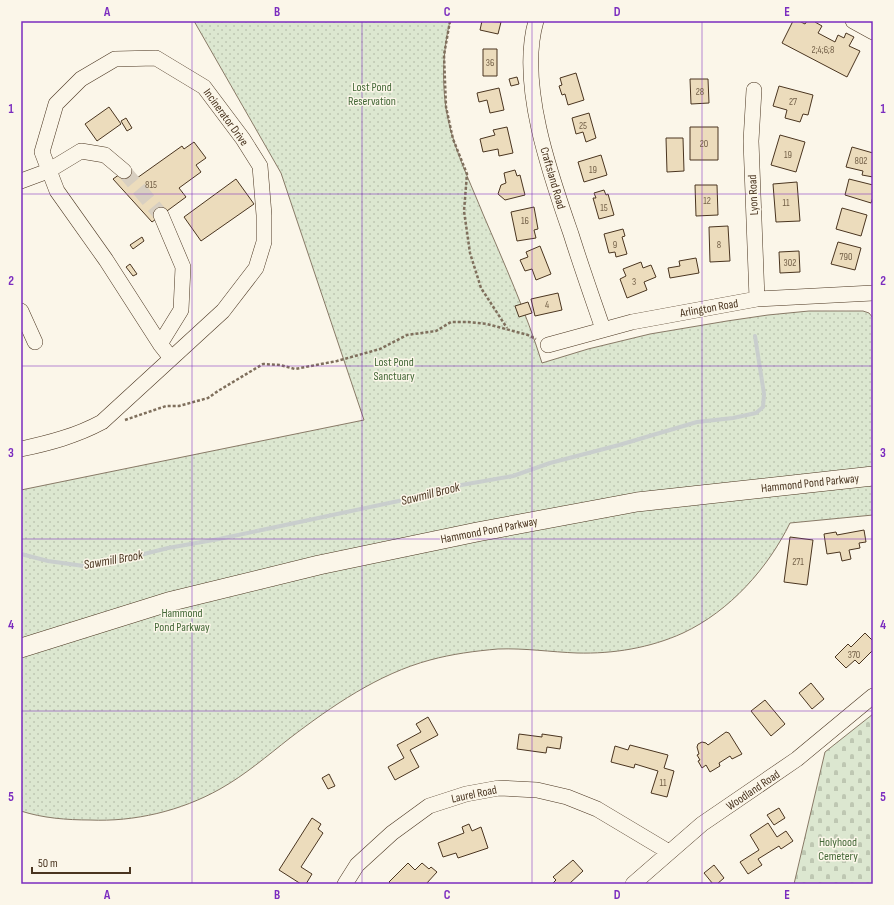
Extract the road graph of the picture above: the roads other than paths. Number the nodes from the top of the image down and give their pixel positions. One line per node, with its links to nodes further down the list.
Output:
1 (536, 21): 12 (street, Craftsland Road)
2 (853, 21): 3 (street)
3 (873, 32)
4 (754, 90): 10 (street, Lyon Road)
5 (48, 171): 6 (street); 7 (street); 14 (street, Incinerator Drive); 16 (street, Incinerator Drive)
6 (124, 171)
7 (21, 181)
8 (160, 216): 14 (street)
9 (873, 293): 10 (street, Arlington Road)
10 (757, 299): 12 (street, Arlington Road)
11 (21, 311): 13 (street)
12 (603, 329): 15 (street, Arlington Road)
13 (35, 342)
14 (160, 344): 16 (street, Incinerator Drive)
15 (548, 344)
16 (171, 358): 17 (street, Incinerator Drive)
17 (21, 449)
18 (873, 476): 19 (main road, Hammond Pond Parkway)
19 (21, 648)
20 (873, 696): 21 (street, Woodland Road)
21 (669, 852): 22 (street, Laurel Road); 23 (street, Woodland Road)
22 (345, 884)
23 (633, 884)

